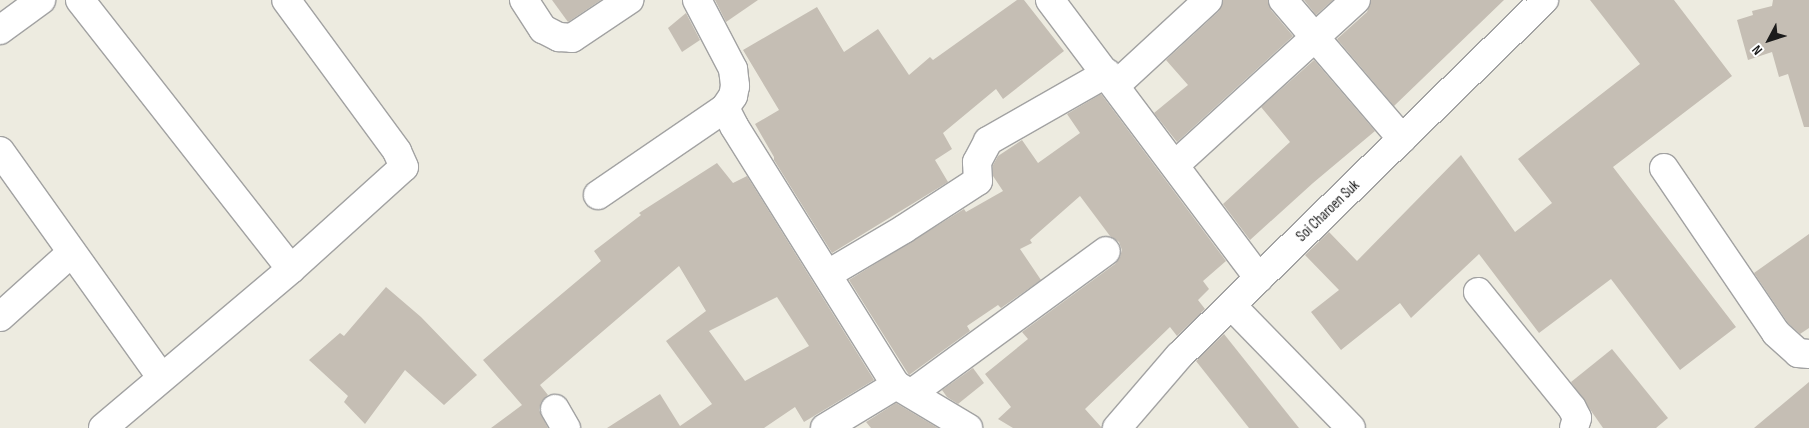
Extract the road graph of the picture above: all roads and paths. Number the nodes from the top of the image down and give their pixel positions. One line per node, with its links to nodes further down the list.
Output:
1 (41, 0): 12 (street)
2 (80, 0): 23 (street)
3 (286, 0): 23 (street)
4 (524, 0): 5 (street)
5 (629, 0)
6 (697, 0): 15 (street)
7 (1050, 0): 14 (street)
8 (1208, 0): 14 (street)
9 (1283, 0): 13 (street)
10 (1356, 0): 13 (street)
11 (1544, 0): 16 (street, Soi Charoen Suk)
12 (0, 30)
13 (1314, 37): 16 (street); 18 (street)
14 (1111, 79): 18 (street); 24 (street)
15 (725, 108): 20 (street); 24 (street)
16 (1402, 138): 25 (street, Soi Charoen Suk)
17 (0, 151): 22 (street)
18 (1175, 165): 25 (street)
19 (1664, 168): 29 (street)
20 (598, 195)
21 (1106, 251): 31 (street)
22 (72, 253): 28 (street); 30 (street)
23 (291, 269): 30 (street)
24 (828, 274): 31 (street)
25 (1259, 278): 27 (street, Soi Charoen Suk)
26 (1478, 292): 37 (street)
27 (1232, 306): 35 (street, Soi Charoen Suk); 36 (street)
28 (0, 317)
29 (1809, 354)
30 (161, 377): 32 (street)
31 (904, 389): 33 (street); 34 (street)
32 (103, 428)
33 (825, 428)
34 (968, 428)
35 (1117, 428)
36 (1351, 428)
37 (1574, 428)

